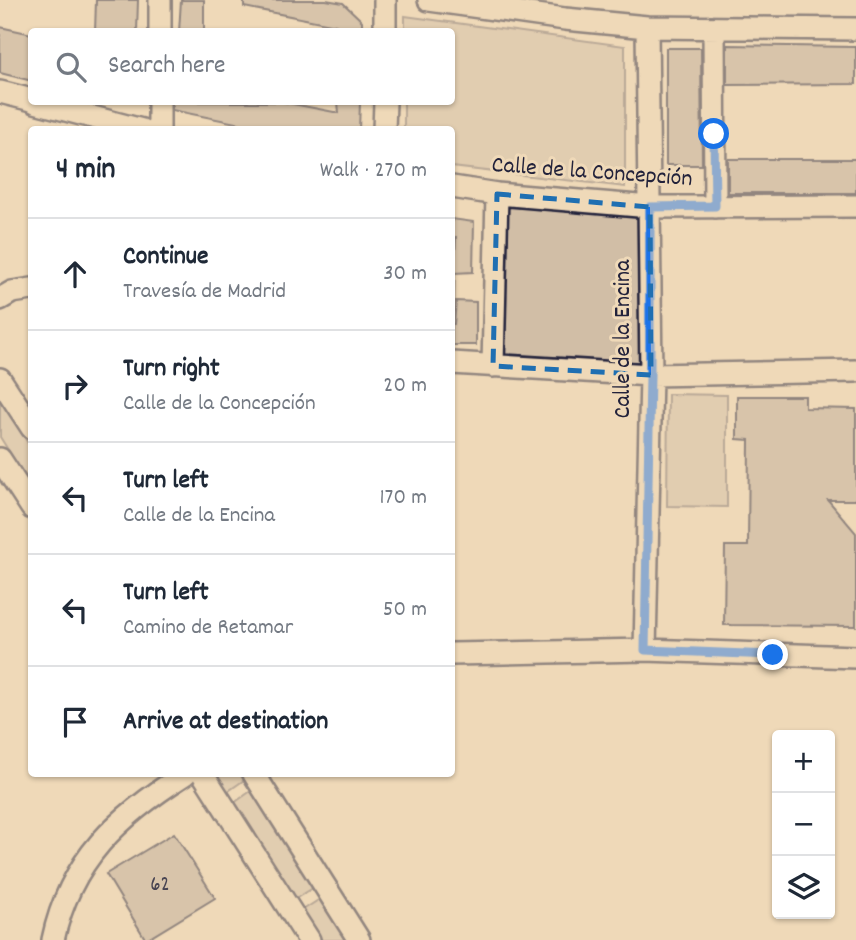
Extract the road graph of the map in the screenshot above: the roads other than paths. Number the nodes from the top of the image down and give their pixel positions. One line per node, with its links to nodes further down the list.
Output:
1 (160, 0): 5 (street)
2 (386, 0): 6 (street)
3 (429, 0): 4 (street)
4 (647, 27): 7 (street); 21 (street, Calle de la Encina)
5 (159, 28)
6 (385, 28)
7 (714, 28): 8 (street); 19 (street)
8 (856, 29)
9 (0, 92): 10 (street)
10 (28, 99)
11 (49, 105): 14 (street)
12 (159, 105): 15 (street)
13 (384, 105): 16 (street)
14 (127, 126)
15 (159, 126)
16 (384, 126)
17 (455, 187): 18 (street, Calle de la Concepción)
18 (497, 194): 21 (street, Calle de la Concepción); 25 (street)
19 (715, 206): 20 (street, Calle de la Concepción); 21 (street, Calle de la Concepción)
20 (856, 206)
21 (650, 207): 27 (street, Calle de la Encina)
22 (28, 290): 23 (street)
23 (0, 299)
24 (455, 363): 25 (street)
25 (493, 366): 27 (street)
26 (856, 371): 27 (street)
27 (650, 375): 32 (street, Calle de la Encina)
28 (0, 379): 29 (street)
29 (28, 422)
30 (0, 459): 31 (street)
31 (28, 502)
32 (645, 650): 33 (street); 34 (street)
33 (455, 654)
34 (856, 657)
35 (181, 777): 38 (street)
36 (205, 777): 39 (street)
37 (256, 777): 40 (street)
38 (53, 940)
39 (309, 940)
40 (359, 940)

